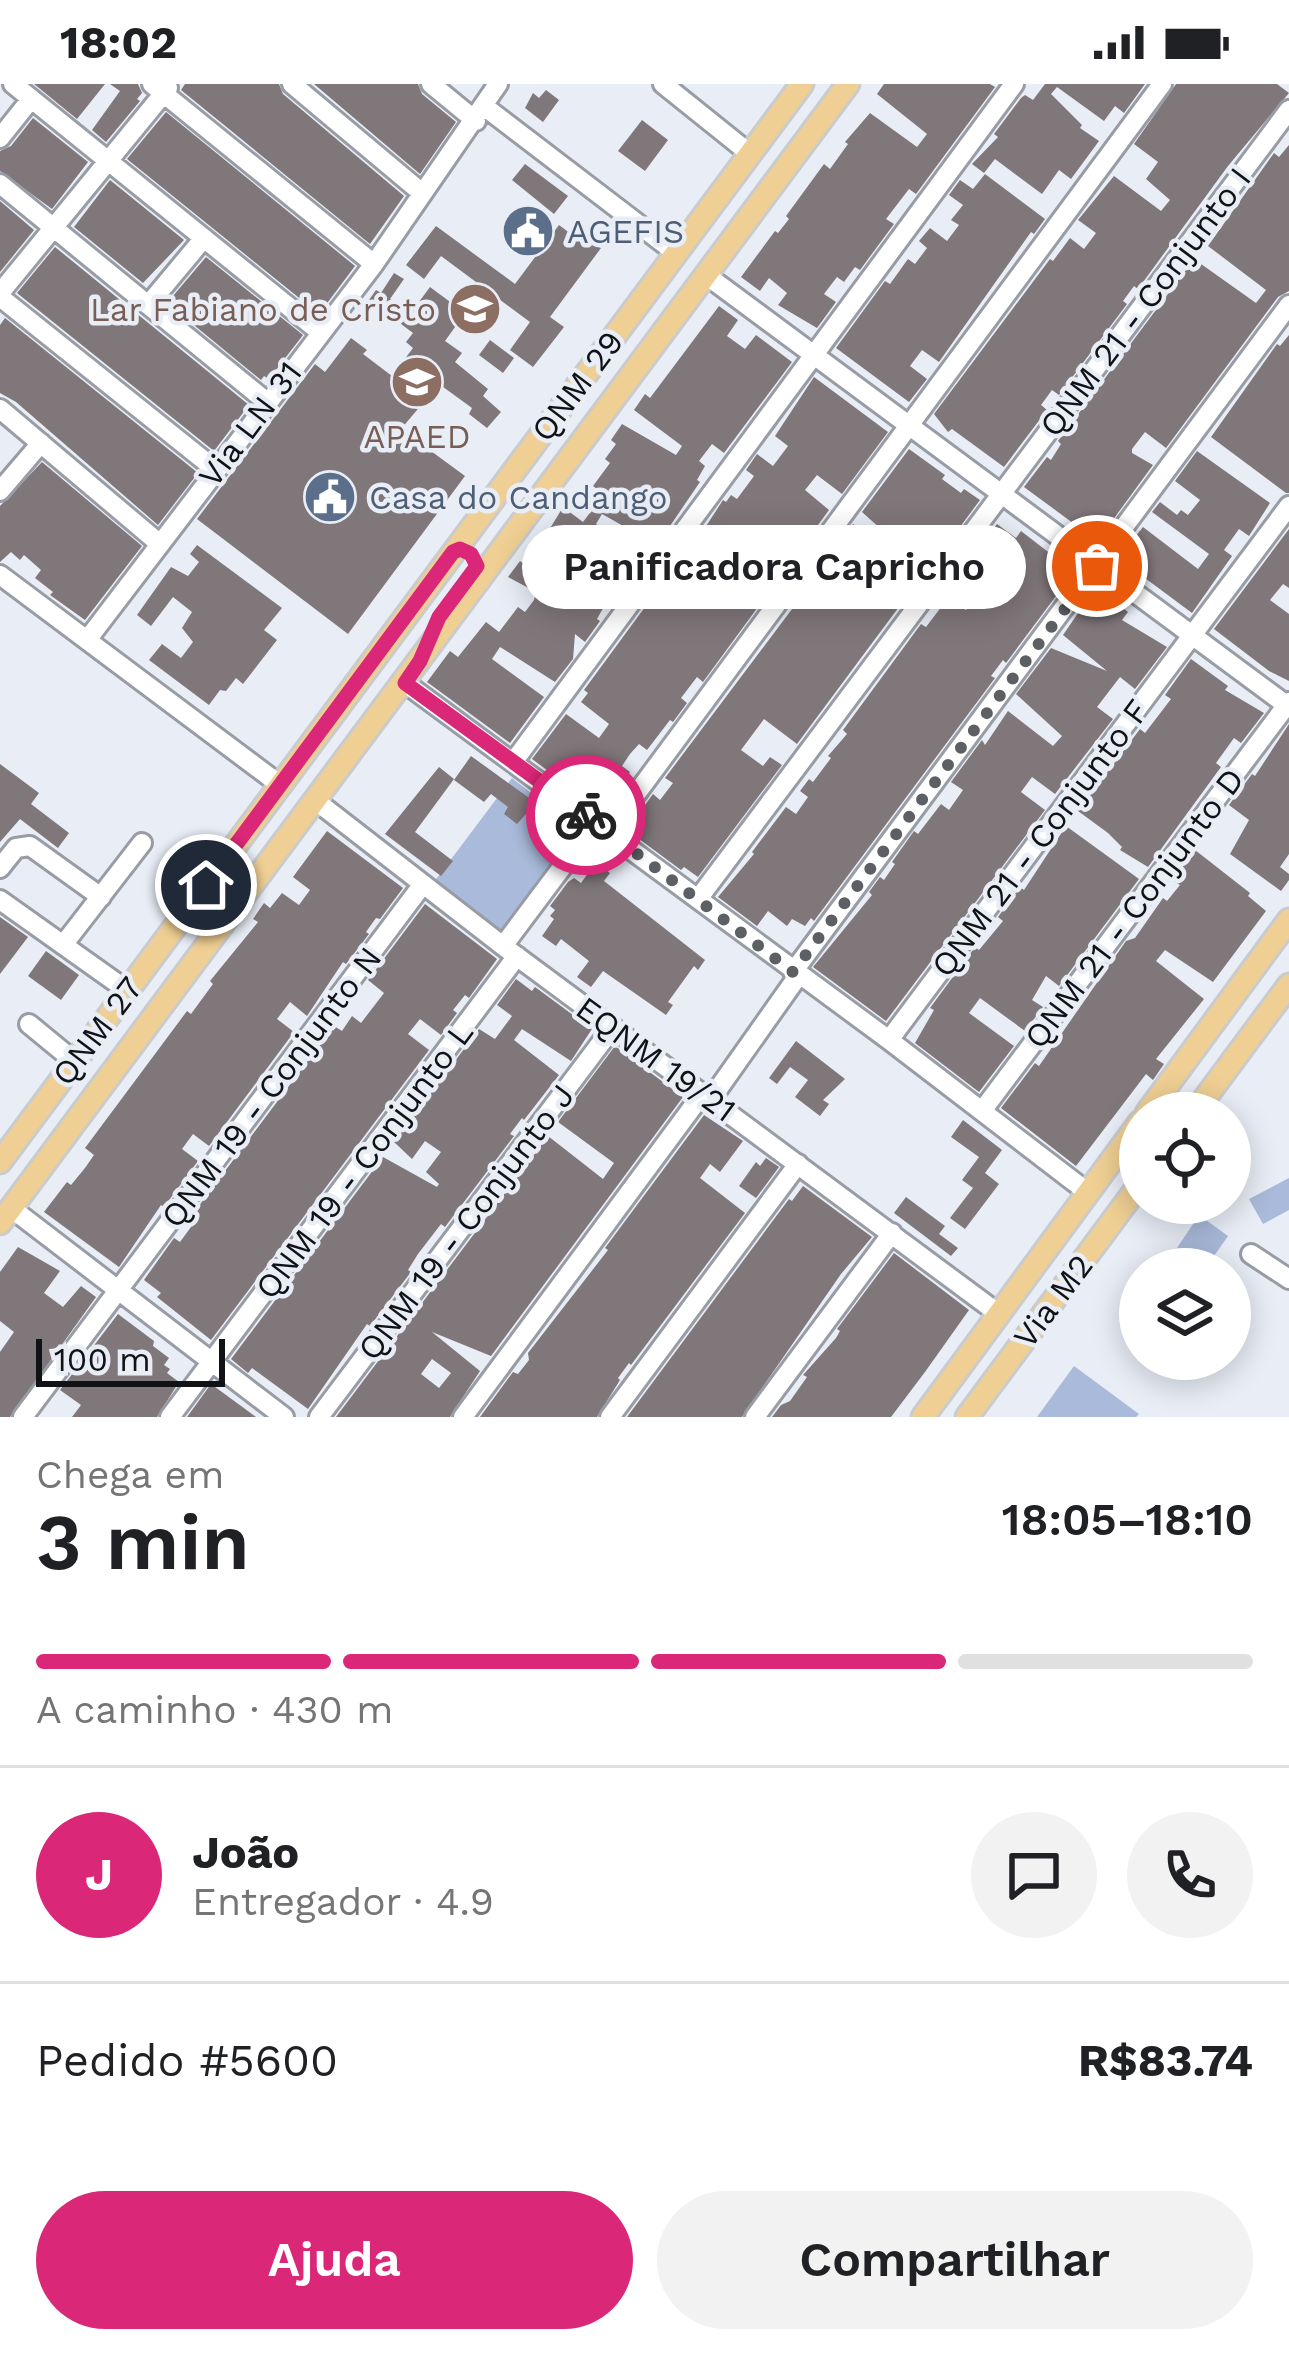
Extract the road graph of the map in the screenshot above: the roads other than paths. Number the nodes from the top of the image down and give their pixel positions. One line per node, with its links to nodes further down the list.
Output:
1 (13, 84): 12 (street)
2 (292, 84): 11 (street)
3 (431, 84): 14 (street)
4 (498, 84): 14 (street, Via LN 31)
5 (663, 84): 16 (street)
6 (848, 84): 24 (main road)
7 (1014, 84): 30 (street)
8 (1162, 84): 34 (street, QNM 19 - Conjunto L)
9 (163, 87): 17 (street); 23 (street)
10 (792, 88): 16 (main road, QNM 29)
11 (317, 92): 19 (street)
12 (31, 100): 15 (street); 17 (street)
13 (1289, 110): 38 (street, QNM 21 - Conjunto I)
14 (480, 114): 19 (street, Via LN 31); 22 (street)
15 (0, 138)
16 (753, 149): 22 (main road, QNM 29); 24 (main road)
17 (109, 161): 20 (street); 21 (street)
18 (0, 184): 20 (street)
19 (422, 193): 23 (street, Via LN 31)
20 (53, 228): 26 (street); 27 (street)
21 (204, 238): 27 (street); 29 (street)
22 (676, 253): 25 (main road, QNM 29)
23 (374, 264): 29 (street, Via LN 31)
24 (708, 272): 30 (street); 31 (main road)
25 (661, 273): 31 (main road); 41 (main road, QNM 29)
26 (0, 295): 36 (street)
27 (149, 304): 32 (street)
28 (1289, 305): 42 (street)
29 (320, 332): 32 (street, Via LN 31)
30 (815, 354): 34 (street); 49 (street)
31 (638, 366): 46 (main road)
32 (267, 402): 36 (street, Via LN 31)
33 (4, 420): 35 (street)
34 (907, 425): 38 (street); 53 (street, QNM 19 - Conjunto L)
35 (41, 443): 37 (street); 40 (street)
36 (215, 470): 40 (street, Via LN 31)
37 (0, 491)
38 (1000, 494): 42 (street); 58 (street, QNM 21 - Conjunto I)
39 (1289, 506): 44 (street, QNM 21 - Conjunto F)
40 (160, 544): 45 (street, Via LN 31)
41 (453, 552): 46 (main road); 50 (main road, QNM 29)
42 (1097, 566): 44 (street); 64 (street)
43 (0, 575): 45 (street)
44 (1192, 636): 48 (street); 69 (street, QNM 21 - Conjunto F)
45 (88, 640): 50 (street)
46 (420, 661): 47 (main road)
47 (405, 683): 49 (street); 51 (main road)
48 (1288, 705): 75 (street, QNM 21 - Conjunto D)
49 (514, 761): 53 (street)
50 (279, 784): 52 (main road, QNM 27)
51 (316, 801): 56 (street, EQNM 19/21); 60 (main road)
52 (258, 814): 60 (main road); 66 (main road, QNM 27)
53 (602, 827): 58 (street); 63 (street, QNM 19 - Conjunto L)
54 (142, 843): 57 (street)
55 (0, 868): 57 (street)
56 (423, 884): 63 (street, EQNM 19/21); 85 (street, QNM 19 - Conjunto N)
57 (101, 897): 62 (street)
58 (698, 899): 64 (street)
59 (0, 900): 62 (street)
60 (230, 913): 80 (main road)
61 (1289, 920): 71 (main road)
62 (63, 945): 66 (street)
63 (510, 951): 68 (street, EQNM 19/21); 87 (street, QNM 19 - Conjunto L)
64 (796, 974): 69 (street); 74 (street)
65 (1289, 985): 72 (main road)
66 (128, 991): 70 (main road, QNM 27)
67 (29, 1024): 70 (street)
68 (614, 1027): 74 (street, EQNM 19/21); 92 (street, QNM 19 - Conjunto J)
69 (889, 1040): 75 (street)
70 (74, 1061): 73 (main road, QNM 27)
71 (1168, 1092)
72 (1210, 1092)
73 (50, 1093): 77 (main road, QNM 27); 80 (main road)
74 (707, 1096): 78 (street, EQNM 19/21); 93 (street)
75 (982, 1111): 79 (street)
76 (1119, 1149): 79 (main road, Via M2)
77 (0, 1162)
78 (798, 1164): 82 (street, EQNM 19/21); 94 (street)
79 (1087, 1191): 86 (main road, Via M2)
80 (9, 1211): 85 (street)
81 (1119, 1212): 96 (main road, Via M2)
82 (892, 1233): 86 (street, EQNM 19/21); 95 (street)
83 (1251, 1255): 84 (street)
84 (1289, 1279)
85 (118, 1289): 87 (street); 89 (street, QNM 19 - Conjunto N)
86 (999, 1314): 88 (main road, Via M2)
87 (211, 1364): 90 (street, QNM 19 - Conjunto L); 91 (street)
88 (929, 1408): 96 (main road)
89 (22, 1417)
90 (170, 1417)
91 (284, 1417)
92 (319, 1417)
93 (463, 1417)
94 (610, 1417)
95 (755, 1417)
96 (963, 1417)

